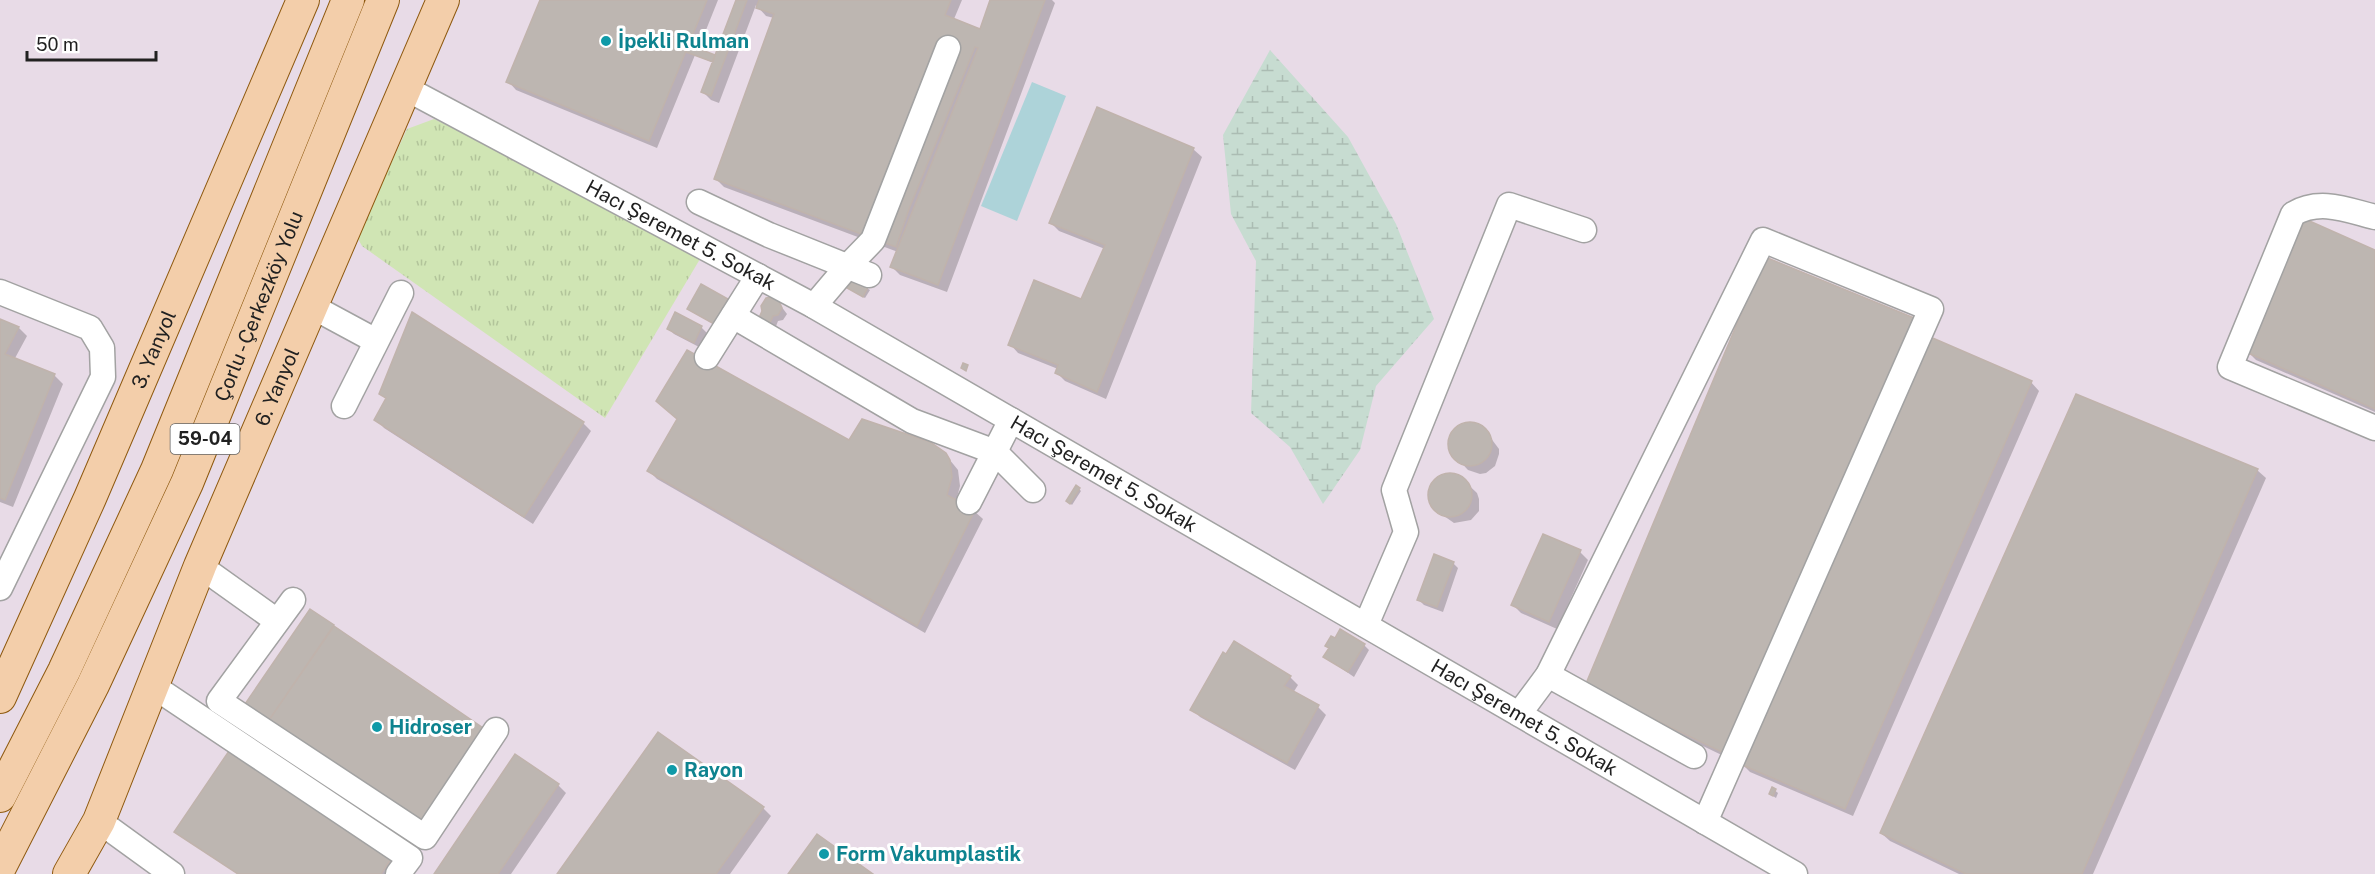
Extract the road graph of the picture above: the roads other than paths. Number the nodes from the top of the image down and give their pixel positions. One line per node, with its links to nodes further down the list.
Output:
1 (303, 0): 32 (main road, 3. Yanyol)
2 (348, 0): 36 (main road, Çorlu - Çerkezköy Yolu / 59-04)
3 (383, 0): 39 (main road, Çorlu - Çerkezköy Yolu / 59-04)
4 (443, 0): 6 (main road, 6. Yanyol)
5 (948, 48): 10 (street)
6 (407, 89): 11 (street, Hacı Şeremet 5. Sokak); 15 (main road, 6. Yanyol)
7 (699, 202): 10 (street)
8 (2375, 217): 21 (street)
9 (1584, 230): 29 (street)
10 (858, 271): 14 (street)
11 (758, 276): 14 (street, Hacı Şeremet 5. Sokak); 16 (street)
12 (0, 292): 26 (street)
13 (401, 293): 17 (street)
14 (814, 306): 20 (street, Hacı Şeremet 5. Sokak)
15 (313, 307): 17 (street); 25 (main road, 6. Yanyol)
16 (733, 316): 18 (street); 22 (street)
17 (376, 341): 19 (street)
18 (707, 357)
19 (344, 406)
20 (1011, 420): 22 (street); 29 (street, Hacı Şeremet 5. Sokak)
21 (2375, 428)
22 (995, 452): 23 (street); 24 (street)
23 (1033, 490)
24 (969, 502)
25 (200, 566): 28 (street); 31 (main road, 6. Yanyol)
26 (0, 588)
27 (293, 600): 28 (street)
28 (277, 621): 34 (street)
29 (1366, 626): 33 (street, Hacı Şeremet 5. Sokak)
30 (1548, 675): 33 (street); 35 (street); 38 (street)
31 (153, 686): 37 (main road, 6. Yanyol); 42 (street)
32 (0, 697)
33 (1519, 714): 38 (street, Hacı Şeremet 5. Sokak)
34 (496, 730)
35 (1694, 756)
36 (0, 796)
37 (99, 821): 40 (main road, 6. Yanyol); 41 (street)
38 (1705, 822): 43 (street, Hacı Şeremet 5. Sokak)
39 (0, 867)
40 (69, 874)
41 (172, 874)
42 (398, 874)
43 (1795, 874)

